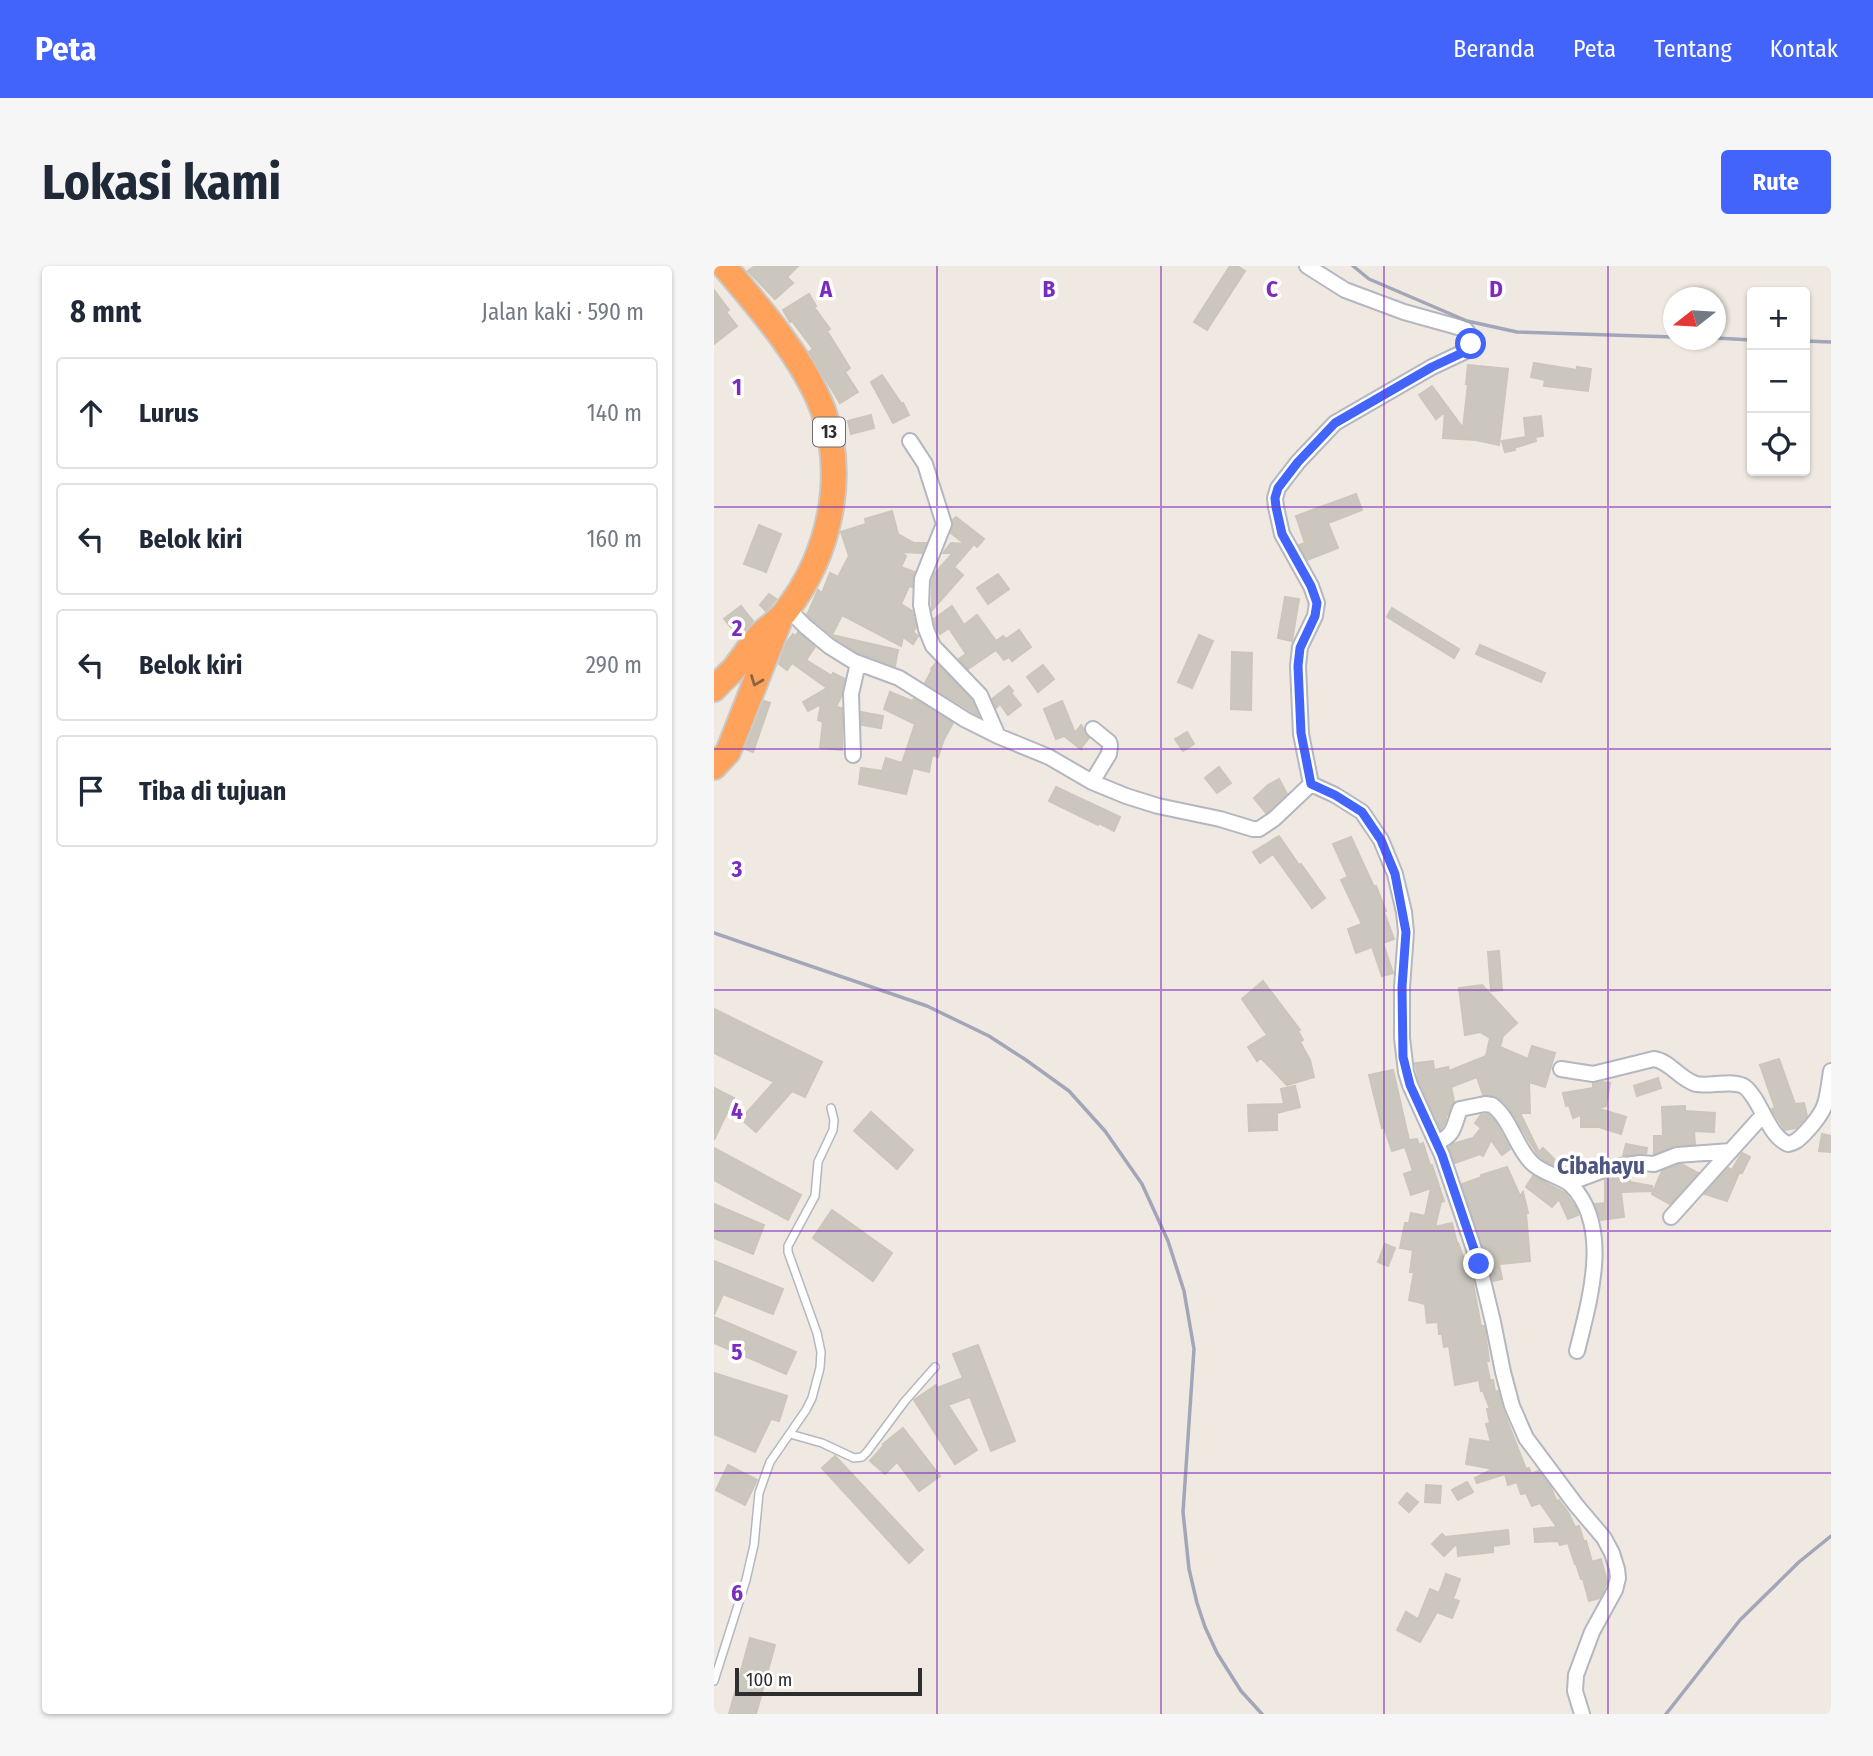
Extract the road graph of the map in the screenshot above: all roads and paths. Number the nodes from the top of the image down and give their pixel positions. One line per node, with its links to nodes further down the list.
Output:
1 (724, 266): 4 (highway, 13)
2 (1307, 266): 12 (street)
3 (910, 441): 8 (street)
4 (784, 614): 5 (street); 6 (highway, 13); 10 (highway, 13, one-way to 10)
5 (858, 663): 8 (street); 9 (street)
6 (714, 689)
7 (1093, 729): 11 (street)
8 (998, 736): 11 (street)
9 (853, 755)
10 (714, 767)
11 (1092, 782): 12 (street)
12 (1311, 784): 17 (street)
13 (1561, 1069): 16 (street)
14 (1831, 1071): 16 (street)
15 (831, 1108): 23 (lane)
16 (1763, 1115): 18 (street)
17 (1437, 1142): 19 (street); 25 (street)
18 (1731, 1151): 19 (street); 20 (street)
19 (1569, 1183): 21 (street)
20 (1671, 1217)
21 (1577, 1351)
22 (935, 1367): 23 (lane)
23 (790, 1434): 24 (lane)
24 (714, 1681)
25 (1582, 1714)

